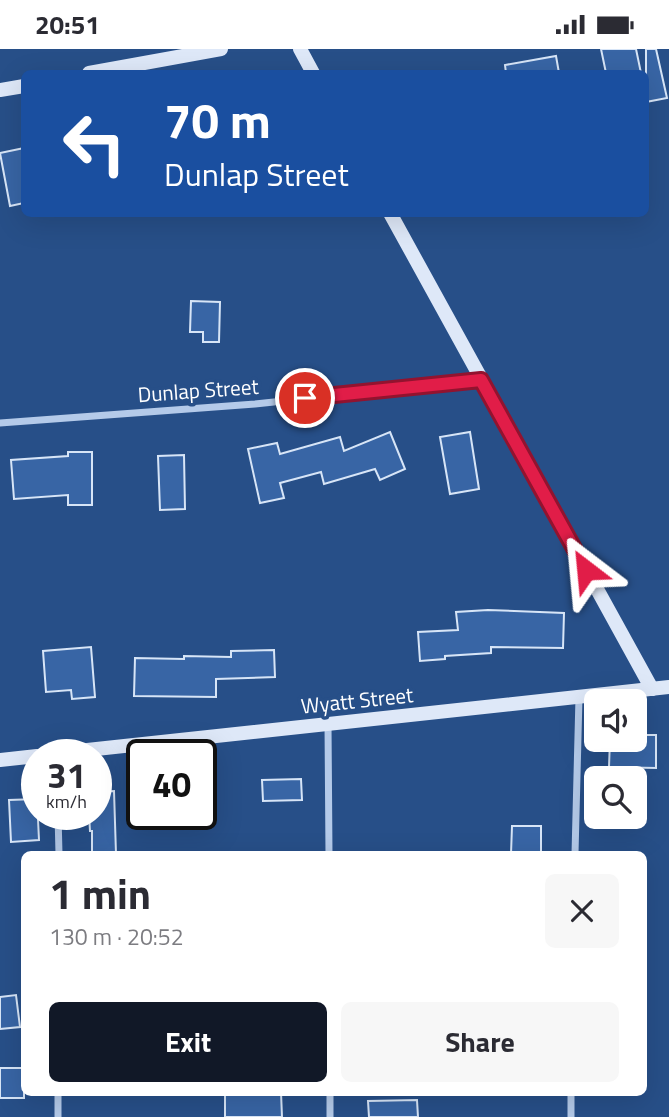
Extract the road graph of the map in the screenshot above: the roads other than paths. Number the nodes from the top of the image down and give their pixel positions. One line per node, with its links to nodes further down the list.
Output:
1 (220, 49): 3 (street)
2 (300, 49): 4 (street)
3 (105, 70)
4 (311, 70)
5 (21, 86): 6 (street)
6 (0, 90)
7 (392, 217): 8 (street)
8 (481, 380): 9 (street, Dunlap Street); 11 (street)
9 (0, 423)
10 (669, 687): 11 (street, Wyatt Street)
11 (652, 689): 12 (street, Wyatt Street)
12 (579, 697): 13 (street, Wyatt Street); 20 (street)
13 (328, 724): 14 (street, Wyatt Street); 19 (street)
14 (112, 748)
15 (21, 758): 16 (street)
16 (0, 760)
17 (58, 830): 18 (street)
18 (59, 851)
19 (329, 851)
20 (575, 851)
21 (58, 1096): 24 (street)
22 (330, 1096): 25 (street)
23 (571, 1096): 26 (street)
24 (58, 1117)
25 (330, 1117)
26 (571, 1117)

